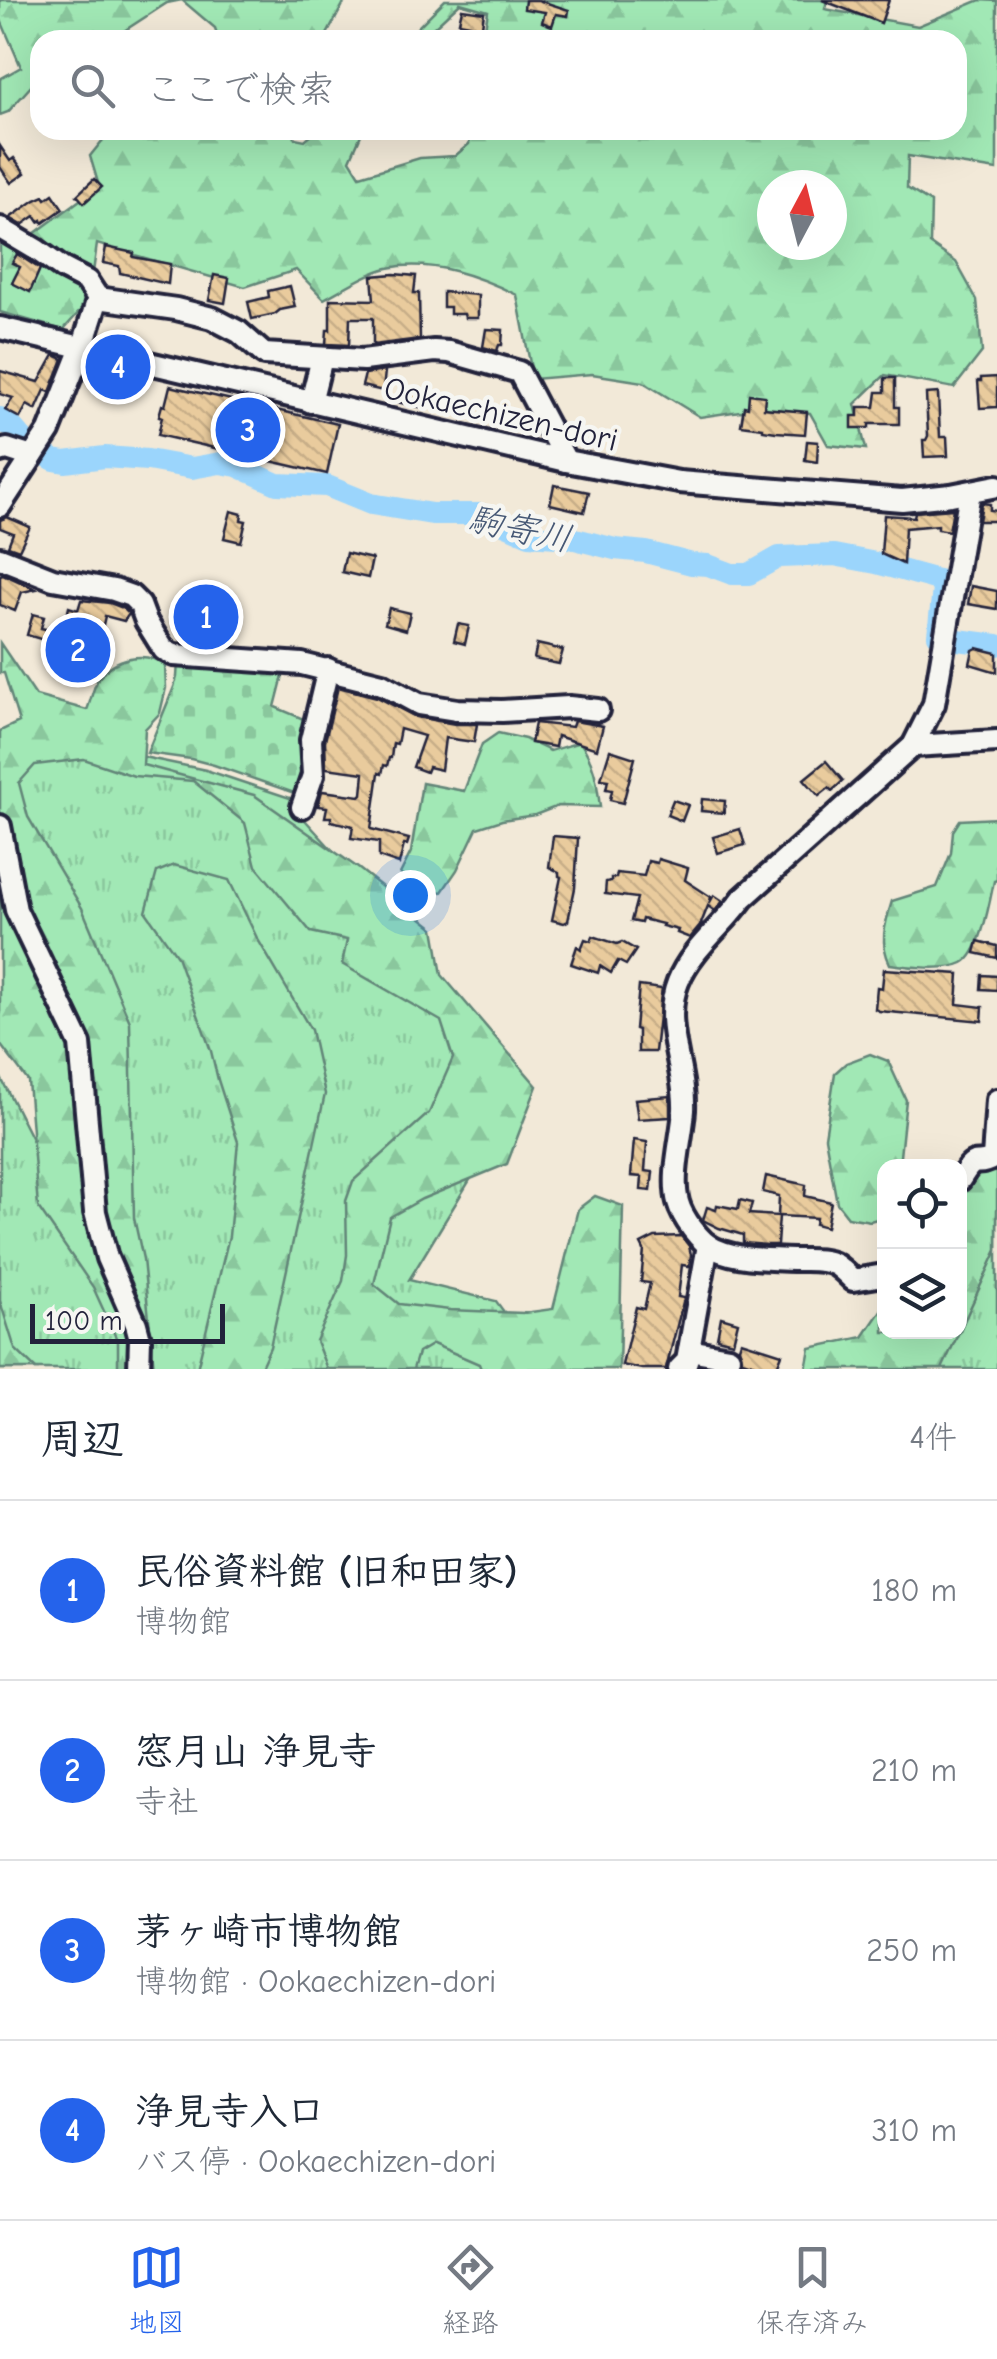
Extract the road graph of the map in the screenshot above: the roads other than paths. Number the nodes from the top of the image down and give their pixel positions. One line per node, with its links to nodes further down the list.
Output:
1 (0, 228): 2 (street)
2 (98, 298): 4 (street); 5 (street)
3 (0, 328): 4 (street, Ookaechizen-dori)
4 (82, 348): 6 (street, Ookaechizen-dori); 8 (street)
5 (322, 358): 6 (street); 9 (street)
6 (312, 402): 9 (street, Ookaechizen-dori)
7 (0, 450): 8 (street)
8 (35, 452): 12 (street)
9 (566, 461): 11 (street, Ookaechizen-dori)
10 (997, 486): 11 (street, Ookaechizen-dori)
11 (970, 492): 17 (street)
12 (0, 506)
13 (0, 558): 14 (street)
14 (328, 669): 15 (street); 18 (street)
15 (598, 710)
16 (997, 741): 17 (street)
17 (913, 746): 22 (street)
18 (302, 807)
19 (0, 826): 26 (street)
20 (997, 1100): 21 (street)
21 (967, 1168)
22 (708, 1245): 23 (street); 25 (street)
23 (877, 1277)
24 (729, 1357): 25 (street)
25 (684, 1359)
26 (139, 1369)

